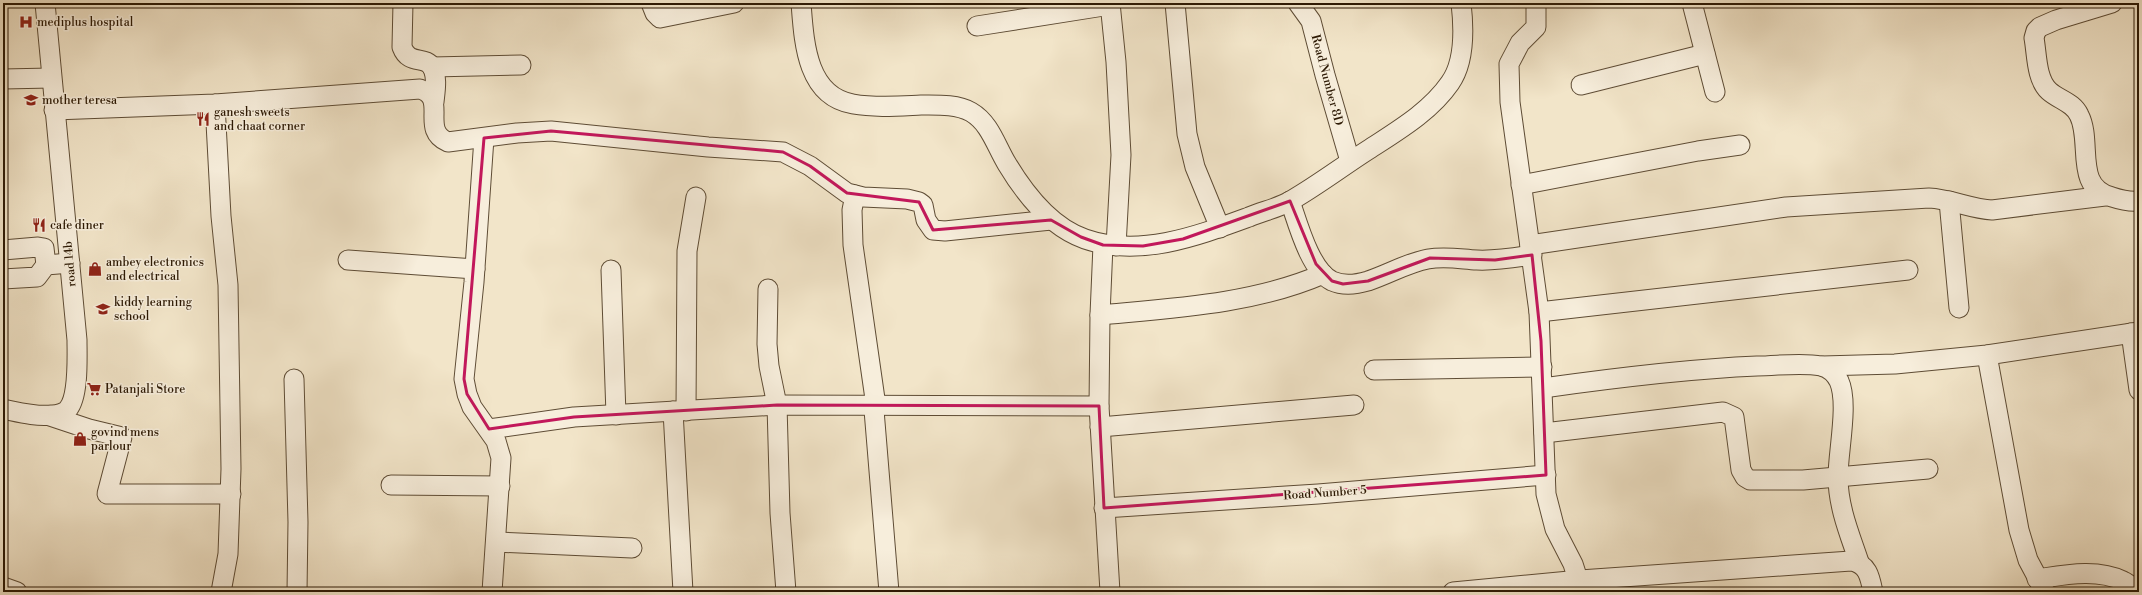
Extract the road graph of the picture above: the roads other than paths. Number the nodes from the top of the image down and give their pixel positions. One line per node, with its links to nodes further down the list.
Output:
1 (45, 3): 17 (street, road 14b)
2 (403, 3): 16 (street)
3 (651, 3): 4 (street)
4 (734, 3)
5 (801, 3): 34 (street)
6 (1175, 3): 35 (street)
7 (1298, 3): 26 (street, Road Number 8D)
8 (1462, 3): 26 (street)
9 (1536, 3): 27 (street)
10 (1692, 3): 14 (street)
11 (2112, 3): 29 (street)
12 (1110, 4): 13 (street); 36 (street)
13 (977, 26)
14 (1705, 54): 19 (street); 20 (street)
15 (521, 65): 16 (street)
16 (432, 66): 21 (street)
17 (51, 78): 18 (street); 23 (street, road 14b)
18 (3, 79)
19 (1581, 85)
20 (1715, 92)
21 (434, 102): 22 (street); 24 (street)
22 (215, 104): 23 (street); 75 (street)
23 (54, 110): 40 (street, road 14b)
24 (484, 138): 28 (street); 42 (street)
25 (1740, 145): 27 (street)
26 (1350, 161): 33 (street)
27 (1521, 185): 38 (street)
28 (855, 196): 34 (street); 61 (street)
29 (2105, 196): 31 (street); 32 (street)
30 (696, 197): 64 (street)
31 (1949, 200): 38 (street); 48 (street)
32 (2139, 201)
33 (1290, 202): 35 (street); 45 (street)
34 (1051, 220): 36 (street)
35 (1220, 228): 36 (street)
36 (1109, 246): 50 (street)
37 (3, 250): 41 (street)
38 (1531, 250): 45 (street); 49 (street)
39 (348, 260): 42 (street)
40 (70, 263): 41 (street); 66 (street, road 14b)
41 (46, 265): 46 (street)
42 (475, 269): 68 (street)
43 (611, 270): 65 (street)
44 (1908, 270): 49 (street)
45 (1324, 274): 50 (street)
46 (3, 279)
47 (768, 289): 59 (street)
48 (1960, 308)
49 (1538, 312): 54 (street)
50 (1100, 315): 62 (street)
51 (2135, 332): 52 (street); 58 (street)
52 (1987, 355): 53 (street); 80 (street)
53 (1822, 366): 57 (street); 72 (street)
54 (1542, 367): 55 (street); 57 (street)
55 (1374, 370)
56 (294, 379): 85 (street)
57 (1543, 388): 69 (street)
58 (2139, 390)
59 (777, 405): 61 (street); 64 (street); 88 (street)
60 (1354, 405): 67 (street)
61 (876, 406): 62 (street); 89 (street)
62 (1100, 406): 67 (street)
63 (3, 409): 66 (street, road 14b)
64 (680, 411): 65 (street); 87 (street)
65 (616, 415): 68 (street)
66 (50, 416): 75 (street)
67 (1100, 427): 76 (street)
68 (489, 429): 74 (street)
69 (1544, 433): 71 (street); 72 (street)
70 (1928, 469): 72 (street)
71 (1546, 475): 76 (street, Road Number 5); 81 (street)
72 (1838, 477): 79 (street)
73 (391, 485): 74 (street)
74 (500, 486): 77 (street)
75 (231, 494): 84 (street)
76 (1104, 508): 90 (street)
77 (496, 542): 78 (street); 86 (street)
78 (632, 548)
79 (1859, 562): 81 (street); 92 (street)
80 (2041, 585): 93 (street)
81 (1581, 586): 91 (street)
82 (3, 587): 83 (street)
83 (17, 592)
84 (221, 592)
85 (297, 592)
86 (492, 592)
87 (683, 592)
88 (786, 592)
89 (889, 592)
90 (1110, 592)
91 (1453, 592)
92 (1873, 592)
93 (2138, 592)

